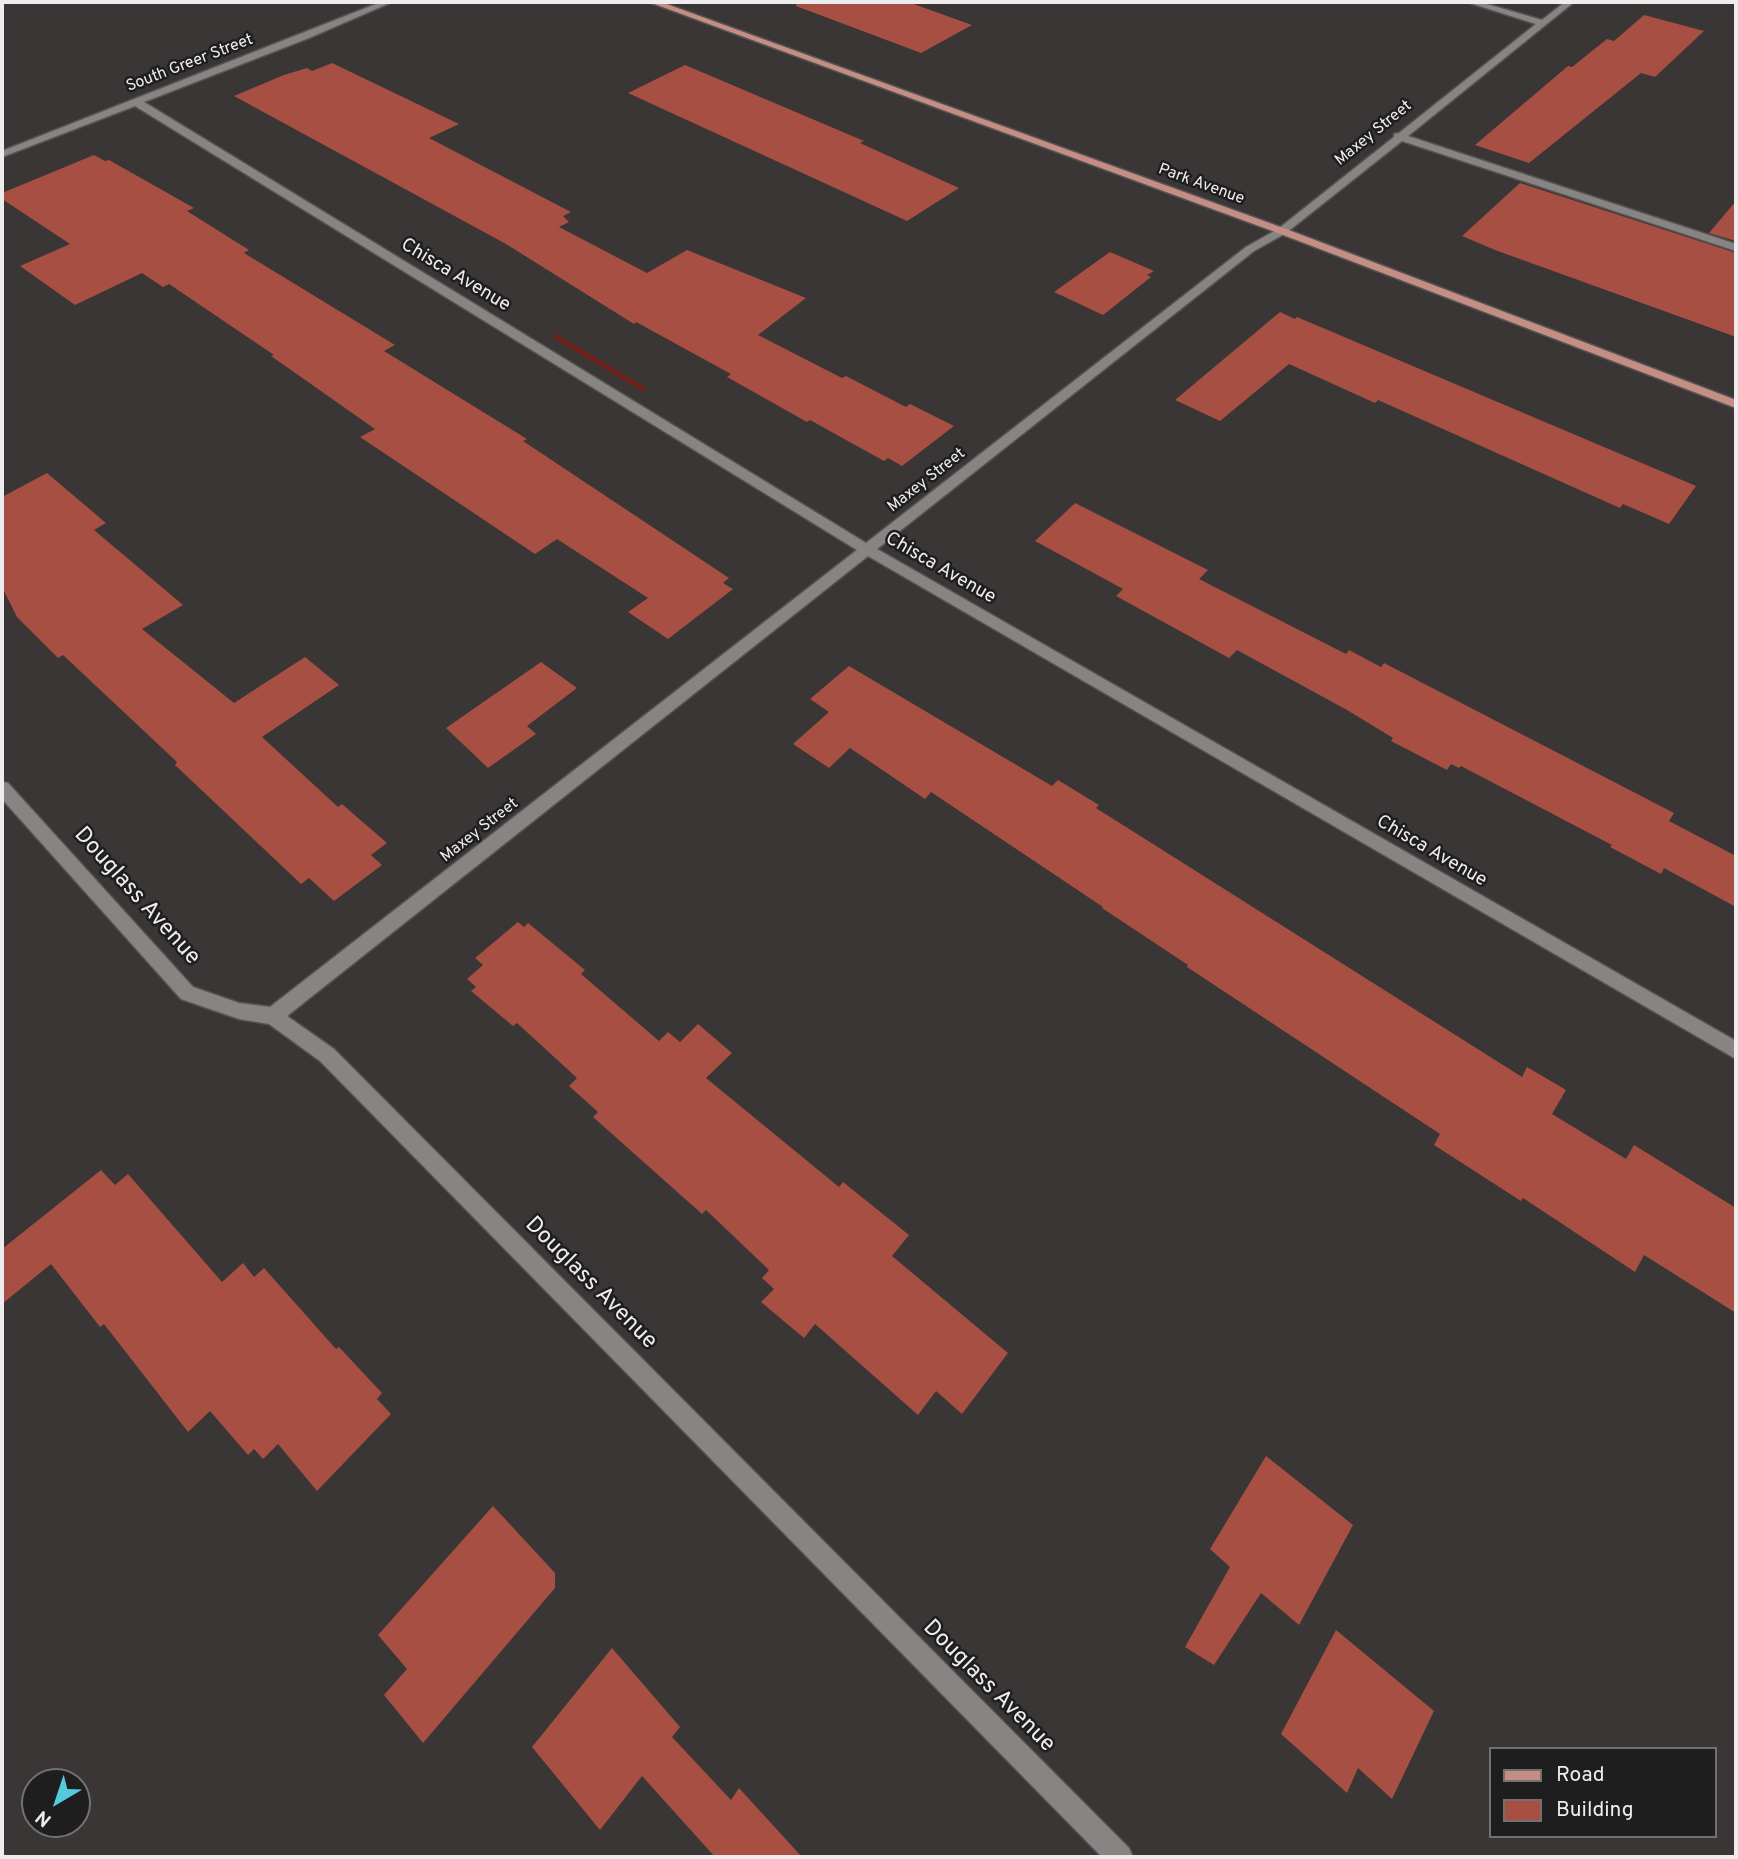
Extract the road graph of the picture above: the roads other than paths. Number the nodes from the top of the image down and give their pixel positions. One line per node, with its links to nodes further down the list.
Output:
1 (388, 2): 6 (street, South Greer Street)
2 (653, 2): 9 (main road, Park Avenue)
3 (1471, 2): 5 (street)
4 (1570, 2): 5 (street, Maxey Street)
5 (1542, 23): 7 (street, Maxey Street)
6 (136, 102): 8 (street, South Greer Street); 12 (street, Chisca Avenue)
7 (1398, 136): 9 (street, Maxey Street); 10 (street)
8 (2, 154)
9 (1282, 231): 11 (main road, Park Avenue); 12 (street, Maxey Street)
10 (1736, 248)
11 (1736, 404)
12 (866, 549): 14 (street, Maxey Street); 15 (street, Chisca Avenue)
13 (2, 788): 14 (street, Douglass Avenue)
14 (273, 1016): 16 (street, Douglass Avenue)
15 (1736, 1051)
16 (1119, 1857)

